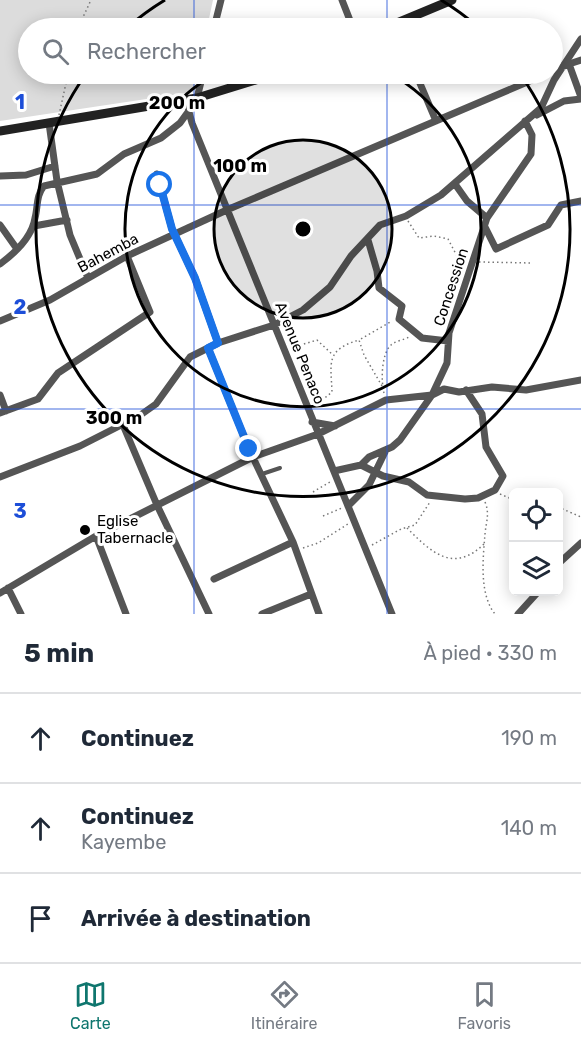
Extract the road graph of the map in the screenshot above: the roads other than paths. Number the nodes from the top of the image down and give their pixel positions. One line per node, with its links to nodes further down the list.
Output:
1 (221, 0): 4 (street)
2 (342, 0): 5 (street)
3 (452, 0): 6 (main road)
4 (216, 18)
5 (348, 18)
6 (411, 18)
7 (581, 39): 9 (street)
8 (581, 60): 9 (street)
9 (566, 65): 10 (street); 11 (street); 18 (street)
10 (563, 66)
11 (563, 70)
12 (200, 84): 17 (street)
13 (242, 84): 17 (main road)
14 (420, 84): 22 (street)
15 (523, 84): 22 (street, Bahemba)
16 (555, 84): 21 (street)
17 (197, 98): 19 (main road)
18 (581, 98): 21 (street)
19 (186, 100): 20 (street, Avenue Penaco); 23 (main road)
20 (188, 112): 29 (street); 32 (street, Avenue Penaco)
21 (532, 117): 24 (street)
22 (436, 121): 32 (street, Bahemba)
23 (53, 122): 25 (main road); 26 (street)
24 (525, 122): 30 (street); 34 (street, Concession)
25 (0, 131)
26 (55, 166): 28 (street); 29 (street)
27 (157, 174): 37 (street)
28 (0, 176)
29 (57, 181): 33 (street); 36 (street)
30 (455, 184): 34 (street); 38 (street)
31 (581, 201): 34 (street)
32 (229, 209): 37 (street, Bahemba); 44 (street, Avenue Penaco)
33 (66, 220): 36 (street); 42 (street)
34 (486, 222): 45 (street, Concession)
35 (0, 225): 39 (street)
36 (34, 225): 39 (street)
37 (177, 235): 40 (street, Bahemba); 46 (street)
38 (368, 240): 44 (street); 45 (street)
39 (17, 249): 41 (street)
40 (128, 255): 42 (street, Bahemba); 52 (street)
41 (0, 264)
42 (88, 278): 43 (street, Bahemba)
43 (0, 321)
44 (274, 325): 46 (street); 53 (street, Avenue Penaco)
45 (448, 341): 51 (street, Concession)
46 (218, 343): 47 (street)
47 (208, 348): 54 (street); 58 (street)
48 (581, 380): 49 (street)
49 (466, 390): 51 (street); 61 (street)
50 (0, 395): 52 (street)
51 (432, 395): 55 (street); 57 (street, Concession)
52 (3, 412)
53 (312, 422): 55 (street); 56 (street, Avenue Penaco)
54 (123, 425): 64 (street); 65 (street)
55 (335, 426): 56 (street)
56 (318, 434): 58 (street); 63 (street, Avenue Penaco)
57 (385, 452): 59 (street); 61 (street)
58 (253, 458): 62 (street); 65 (street)
59 (361, 465): 61 (street); 63 (street)
60 (280, 468): 62 (lane)
61 (375, 471): 66 (street)
62 (261, 474): 68 (street)
63 (336, 475): 66 (street, Avenue Penaco)
64 (0, 477)
65 (157, 505): 67 (street); 78 (street)
66 (348, 506): 81 (street, Avenue Penaco)
67 (96, 536): 72 (street); 77 (street)
68 (292, 542): 71 (street); 74 (street)
69 (581, 543): 70 (street)
70 (563, 559)
71 (214, 579)
72 (8, 588): 73 (street); 76 (street)
73 (0, 593)
74 (311, 594): 79 (street); 80 (street)
75 (534, 596): 82 (street)
76 (21, 614)
77 (126, 614)
78 (209, 614)
79 (262, 614)
80 (319, 614)
81 (392, 614)
82 (518, 614)

